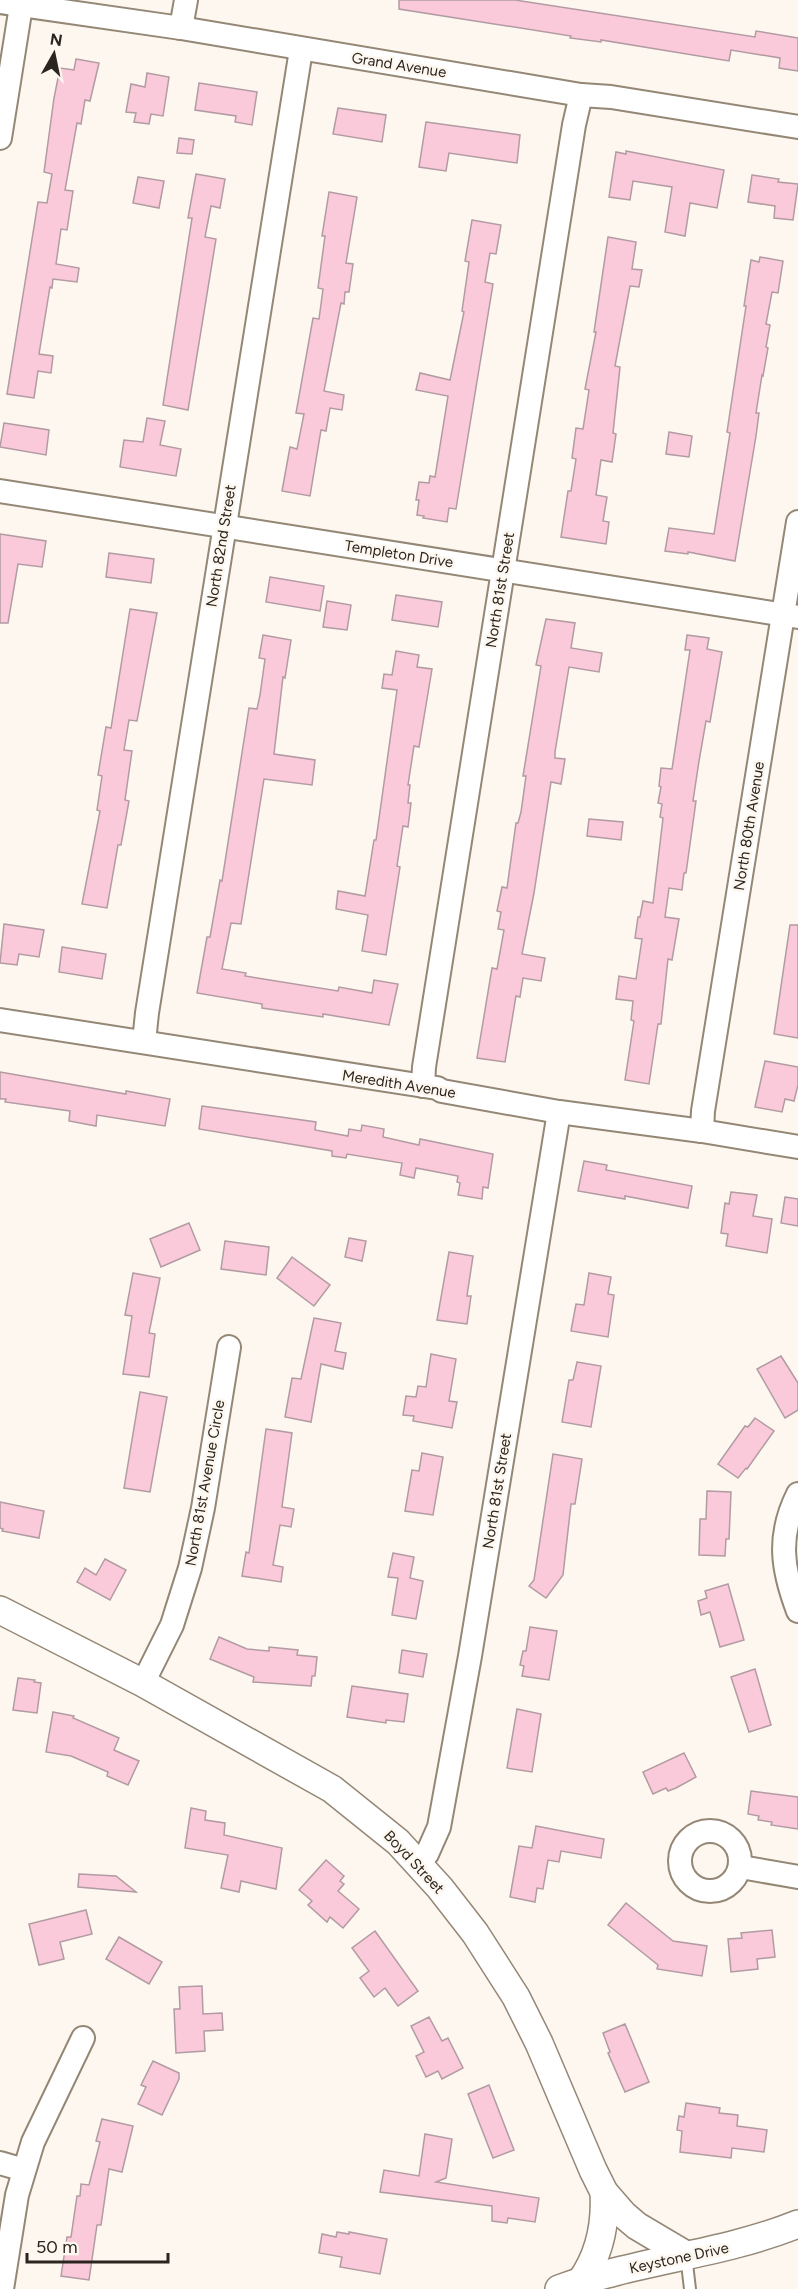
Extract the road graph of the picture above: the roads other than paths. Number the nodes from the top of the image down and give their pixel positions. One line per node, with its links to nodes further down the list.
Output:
1 (186, 0): 3 (street)
2 (11, 4): 3 (street, Grand Avenue); 7 (street)
3 (181, 28): 4 (street, Grand Avenue)
4 (301, 50): 5 (street, Grand Avenue); 10 (street, North 82nd Street)
5 (581, 95): 6 (street, Grand Avenue); 11 (street, North 81st Street)
6 (798, 127)
7 (0, 138)
8 (0, 491): 10 (street, Templeton Drive)
9 (798, 522): 12 (street, North 80th Avenue)
10 (225, 526): 11 (street, Templeton Drive); 14 (street, North 82nd Street)
11 (503, 571): 12 (street, Templeton Drive); 15 (street, North 81st Street)
12 (791, 616): 17 (street, North 80th Avenue)
13 (0, 1020): 14 (street, Meredith Avenue)
14 (144, 1042): 15 (street, Meredith Avenue)
15 (423, 1086): 16 (street, Meredith Avenue)
16 (560, 1112): 17 (street, Meredith Avenue); 24 (street, North 81st Street)
17 (702, 1131): 18 (street, Meredith Avenue)
18 (798, 1147)
19 (229, 1347): 23 (street, North 81st Avenue Circle)
20 (798, 1494): 22 (street)
21 (0, 1610): 23 (street, Boyd Street)
22 (798, 1611)
23 (143, 1683): 24 (street, Boyd Street)
24 (419, 1864): 30 (street, Boyd Street)
25 (741, 1867): 26 (street)
26 (798, 1877)
27 (83, 2038): 29 (street)
28 (0, 2163): 29 (street)
29 (24, 2170): 34 (street)
30 (604, 2192): 32 (street, Boyd Street); 33 (street)
31 (798, 2224): 32 (street, Keystone Drive)
32 (686, 2255): 33 (street, Keystone Drive); 35 (lane)
33 (570, 2285)
34 (2, 2289)
35 (690, 2289)

